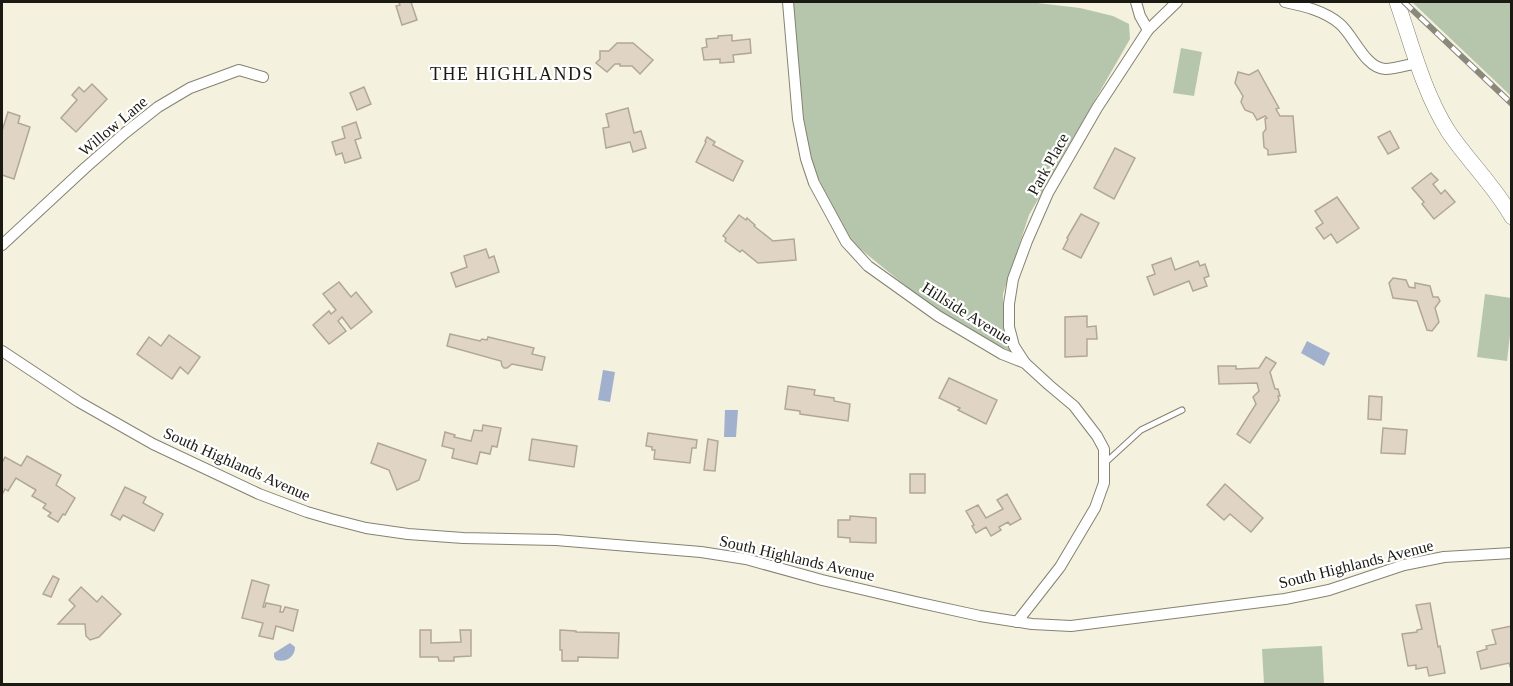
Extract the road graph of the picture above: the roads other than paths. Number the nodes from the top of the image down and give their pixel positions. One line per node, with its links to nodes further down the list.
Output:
1 (788, 2): 12 (street, Hillside Avenue)
2 (1136, 2): 6 (street)
3 (1177, 2): 6 (street, Park Place)
4 (1285, 2): 7 (street)
5 (1397, 2): 7 (street)
6 (1148, 30): 12 (street, Park Place)
7 (1417, 63): 9 (street)
8 (263, 77): 10 (street, Willow Lane)
9 (1512, 217)
10 (2, 245)
11 (2, 351): 16 (street, South Highlands Avenue)
12 (1025, 363): 14 (street, Hillside Avenue)
13 (1182, 410): 14 (lane)
14 (1105, 464): 16 (street, Hillside Avenue)
15 (1512, 553): 16 (street, South Highlands Avenue)
16 (1017, 622)

